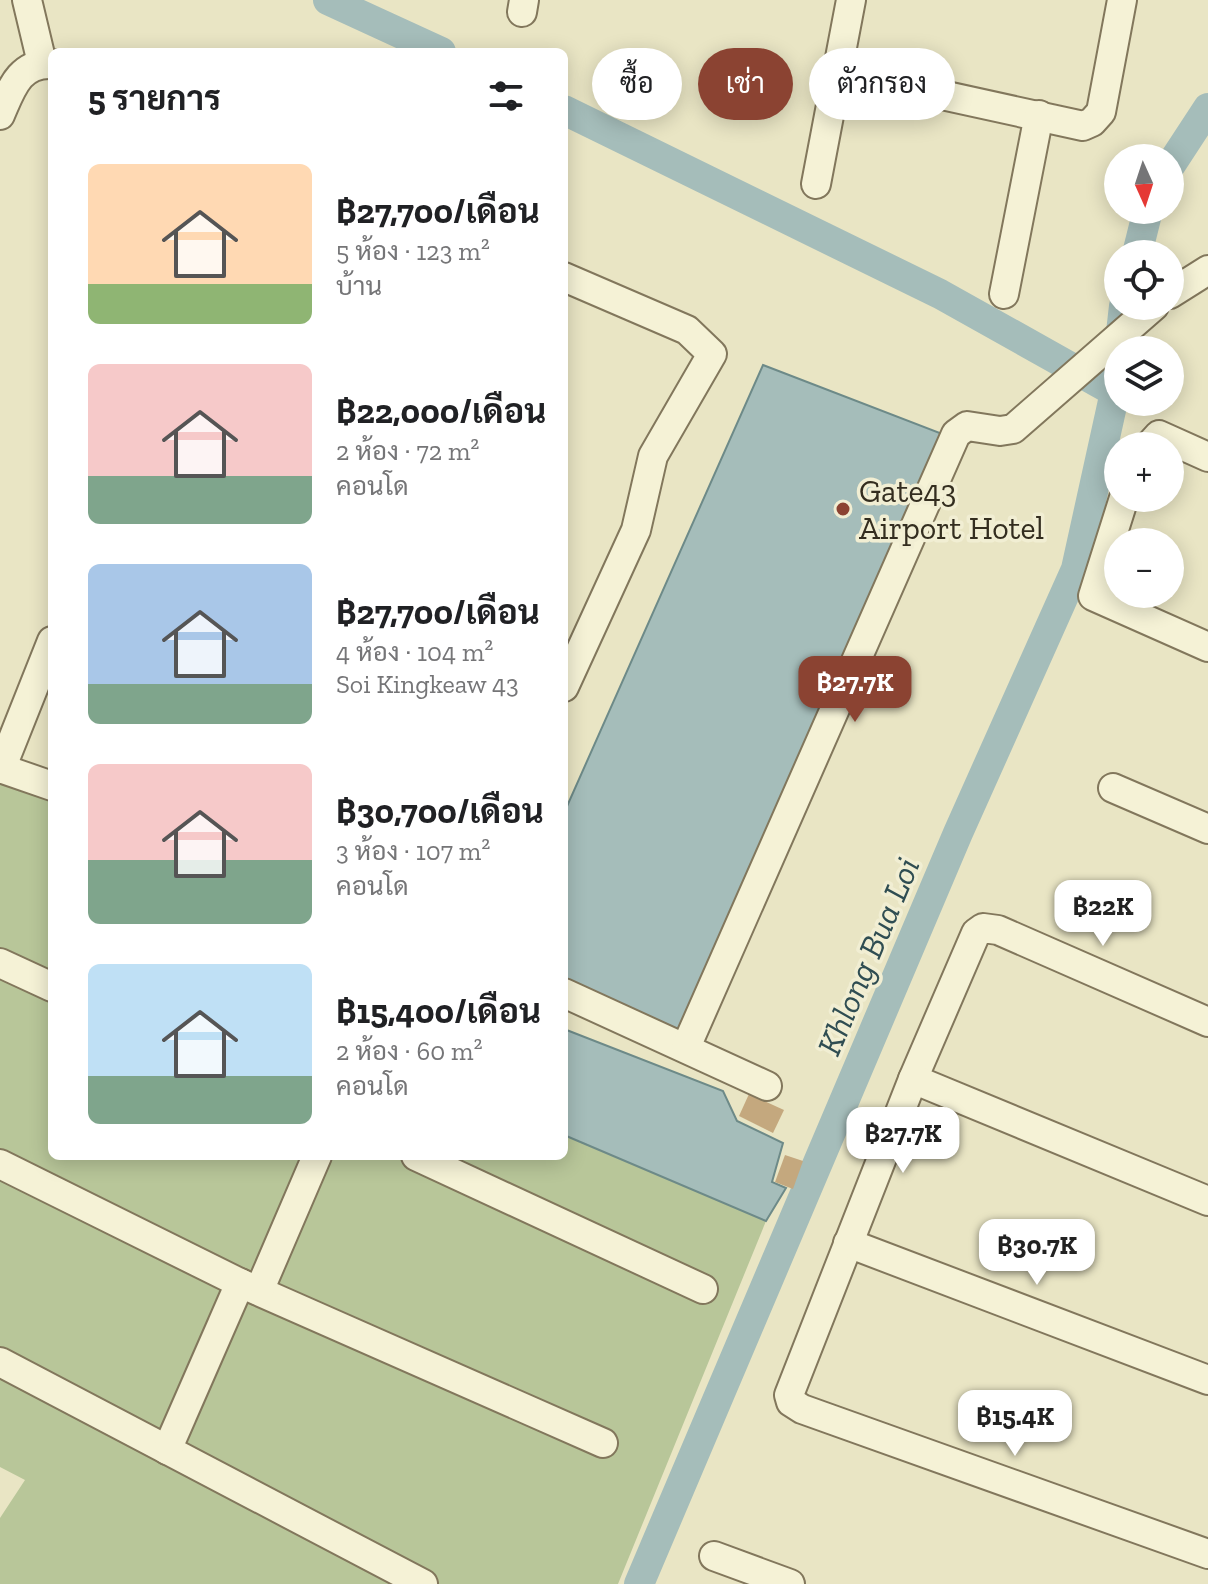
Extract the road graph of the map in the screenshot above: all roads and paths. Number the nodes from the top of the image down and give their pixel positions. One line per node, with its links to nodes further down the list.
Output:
1 (27, 0): 5 (street)
2 (851, 0): 4 (street)
3 (1122, 0): 8 (street)
4 (842, 48)
5 (47, 63): 7 (street)
6 (955, 97): 8 (street)
7 (0, 115)
8 (1039, 115): 14 (street)
9 (828, 120): 10 (street)
10 (816, 184)
11 (1208, 270): 13 (street)
12 (568, 279): 21 (street)
13 (1184, 285)
14 (1004, 294)
15 (1138, 320): 30 (street)
16 (1184, 446): 17 (street)
17 (1208, 457)
18 (1120, 512): 19 (street)
19 (1208, 647)
20 (48, 651): 22 (street)
21 (568, 678)
22 (1, 769): 23 (street)
23 (48, 785)
24 (1113, 788): 25 (street)
25 (1208, 829)
26 (0, 963): 27 (street)
27 (48, 985)
28 (568, 995): 30 (street)
29 (1208, 1022): 31 (street)
30 (686, 1047): 32 (street)
31 (913, 1079): 36 (street); 37 (street)
32 (767, 1086)
33 (315, 1160): 38 (street)
34 (425, 1160): 39 (street)
35 (0, 1164): 38 (street)
36 (1208, 1201)
37 (848, 1243): 41 (street); 44 (street)
38 (249, 1287): 42 (street); 43 (street)
39 (703, 1289)
40 (0, 1362): 43 (street)
41 (1208, 1380)
42 (603, 1443)
43 (167, 1450): 46 (street)
44 (1208, 1554)
45 (714, 1556): 47 (street)
46 (423, 1584)
47 (790, 1584)

